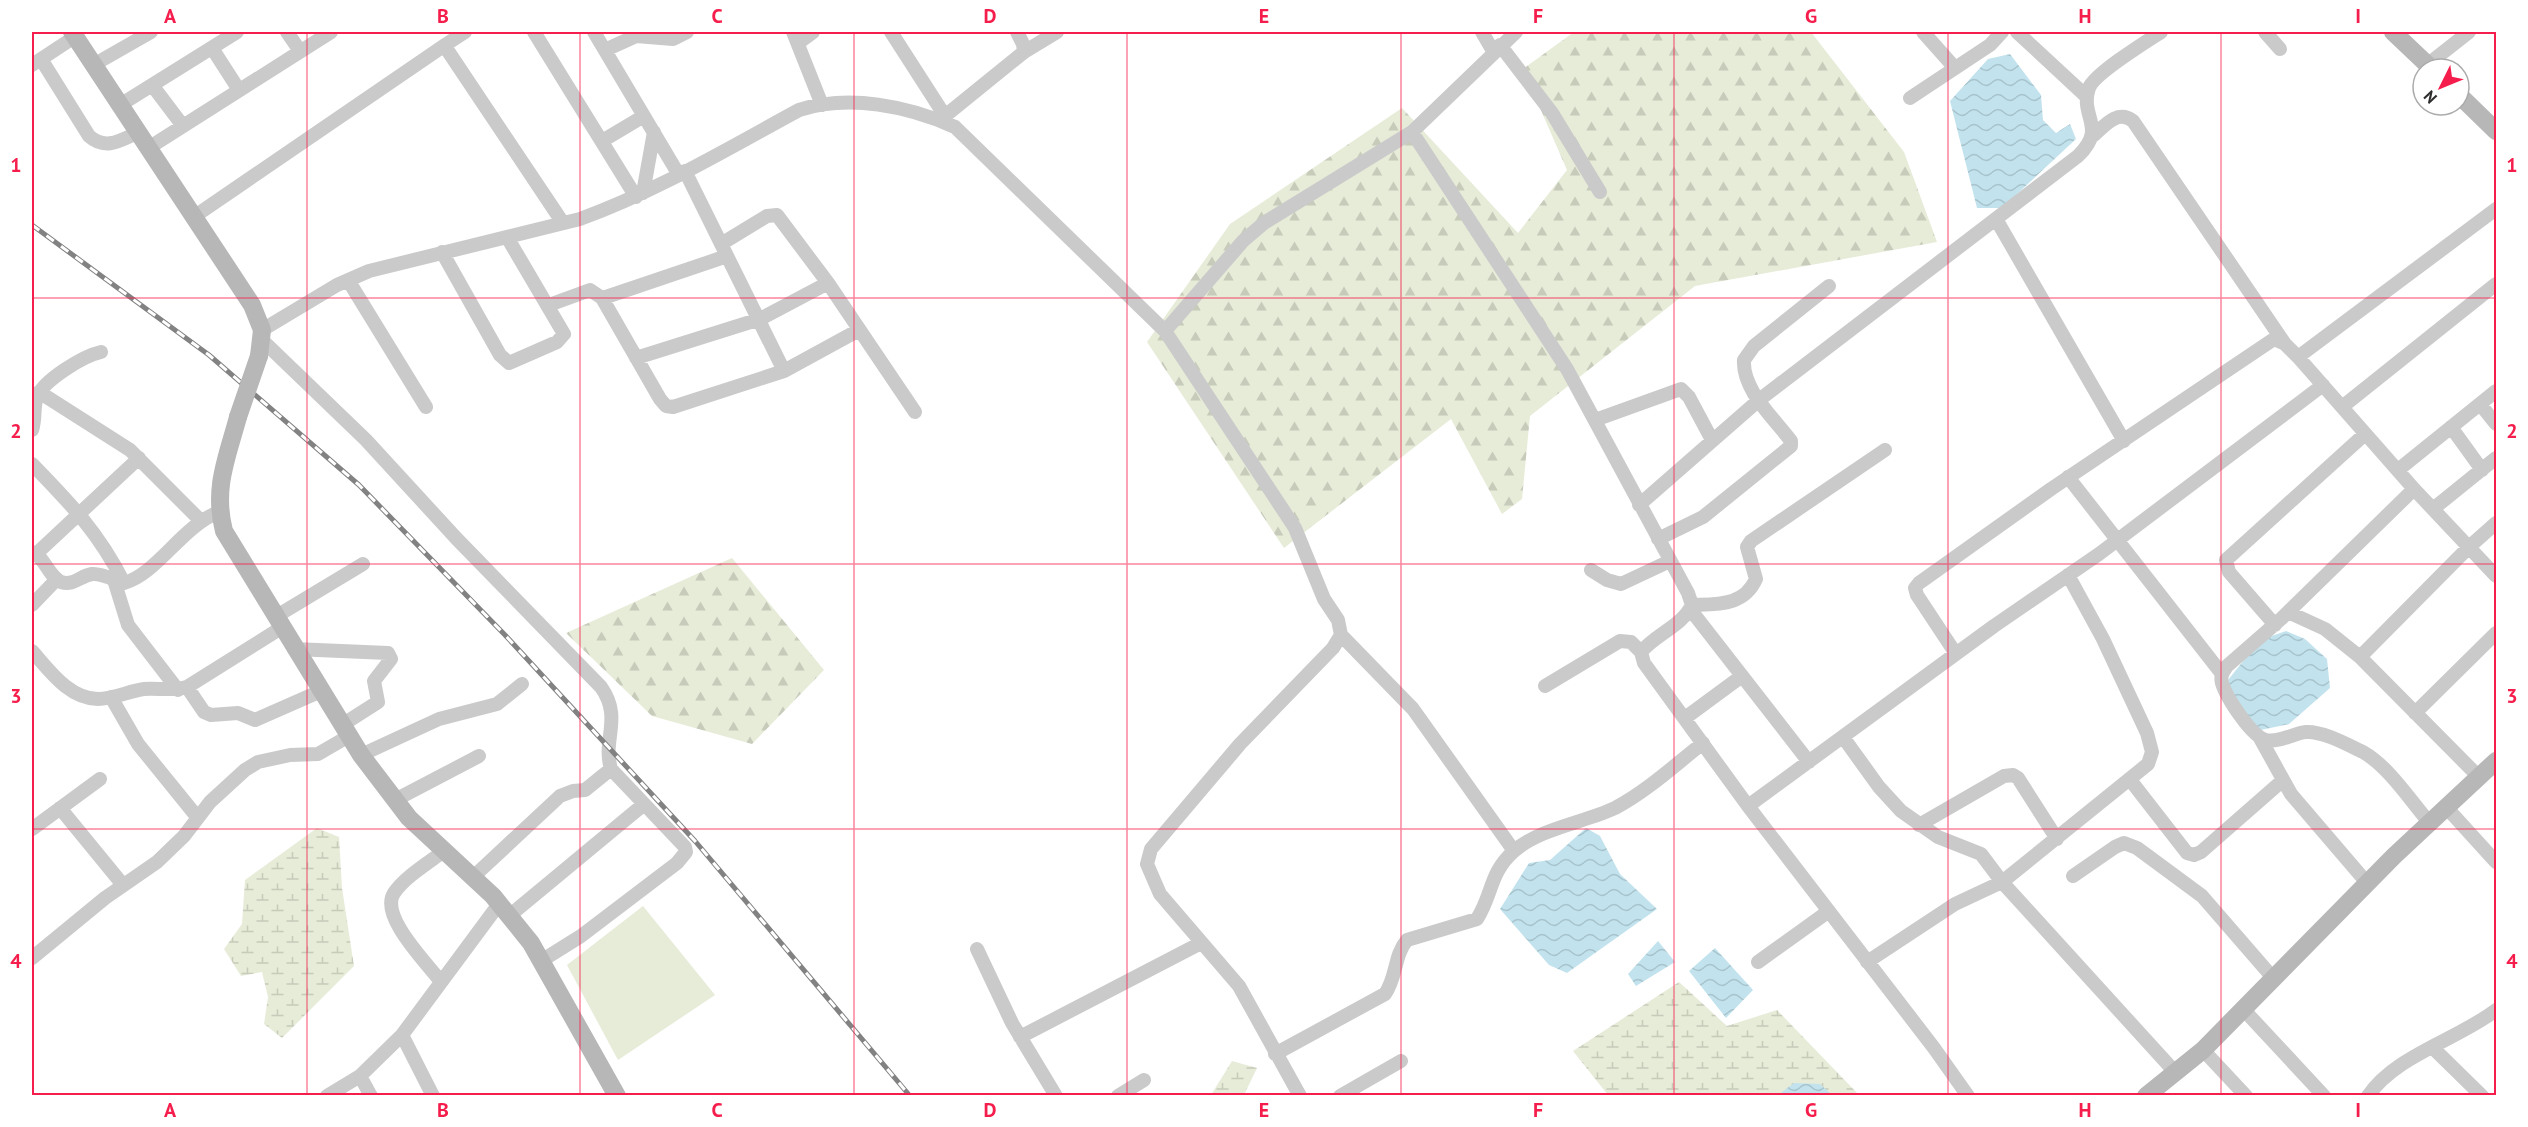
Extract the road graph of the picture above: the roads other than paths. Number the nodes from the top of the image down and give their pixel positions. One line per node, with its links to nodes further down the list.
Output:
1 (150, 32): 34 (street)
2 (237, 32): 25 (street)
3 (287, 32): 29 (street)
4 (331, 32): 29 (street)
5 (465, 32): 24 (street)
6 (534, 32): 51 (street)
7 (594, 32): 28 (street)
8 (687, 32): 28 (street)
9 (813, 32): 23 (street)
10 (891, 32): 44 (street)
11 (1017, 32): 30 (street)
12 (1058, 32): 30 (street)
13 (1482, 32): 26 (street)
14 (1516, 32): 26 (street)
15 (1923, 32): 35 (street)
16 (2002, 32): 35 (street)
17 (2017, 32): 38 (street)
18 (2161, 32): 38 (street)
19 (2265, 32): 27 (street)
20 (2393, 32): 31 (main road)
21 (2469, 32): 32 (street)
22 (74, 34): 33 (street); 34 (main road)
23 (795, 38): 41 (street)
24 (446, 45): 56 (street); 58 (street)
25 (212, 48): 36 (street); 37 (street)
26 (1496, 48): 48 (street); 53 (street)
27 (2280, 49)
28 (605, 50): 43 (street)
29 (300, 51): 37 (street)
30 (1024, 52): 44 (street)
31 (2419, 57)
32 (2441, 57)
33 (36, 62): 50 (street)
34 (95, 64): 40 (main road)
35 (1955, 68): 39 (street)
36 (152, 85): 40 (street); 45 (street)
37 (239, 90): 45 (street)
38 (2087, 97): 49 (street)
39 (1910, 98)
40 (120, 105): 50 (main road)
41 (818, 105): 44 (street); 52 (street)
42 (2471, 107): 46 (main road)
43 (644, 116): 47 (street); 51 (street)
44 (942, 118): 70 (street)
45 (183, 126): 50 (street)
46 (2496, 131)
47 (654, 132): 52 (street); 54 (street)
48 (1412, 132): 70 (street); 85 (street)
49 (2094, 135): 57 (street); 72 (street)
50 (145, 140): 56 (main road)
51 (602, 141): 54 (street)
52 (682, 173): 54 (street); 60 (street)
53 (1600, 192)
54 (640, 195): 58 (street)
55 (2496, 209): 74 (street)
56 (195, 216): 71 (main road)
57 (1996, 219): 80 (street); 91 (street)
58 (564, 223): 59 (street)
59 (507, 237): 61 (street); 67 (street)
60 (724, 250): 63 (street); 66 (street); 68 (street)
61 (442, 252): 62 (street); 67 (street)
62 (348, 280): 71 (street); 82 (street)
63 (828, 283): 68 (street); 69 (street)
64 (2496, 284): 83 (street)
65 (1829, 286): 80 (street)
66 (602, 298): 67 (street); 75 (street)
67 (549, 305)
68 (760, 319): 75 (street); 76 (street)
69 (859, 330): 76 (street); 84 (street)
70 (1165, 332): 123 (street)
71 (261, 342): 102 (main road, bridge); 146 (street)
72 (2285, 344): 74 (street); 91 (street)
73 (101, 352): 78 (street)
74 (2298, 357): 77 (street)
75 (636, 358): 76 (street)
76 (784, 371)
77 (2323, 385): 83 (street); 107 (street)
78 (39, 392): 88 (street); 93 (street)
79 (2496, 392): 81 (street)
80 (1759, 400): 90 (street); 106 (street)
81 (2480, 404): 86 (street); 87 (street)
82 (426, 407)
83 (2342, 407): 89 (street)
84 (915, 412)
85 (1595, 420): 90 (street); 100 (street)
86 (2496, 424)
87 (2451, 427): 96 (street); 97 (street)
88 (32, 429)
89 (2365, 434): 96 (street); 121 (street)
90 (1712, 440): 100 (street)
91 (2124, 441): 98 (street)
92 (1885, 450): 118 (street)
93 (139, 458): 103 (street); 104 (street)
94 (2496, 458): 97 (street)
95 (32, 464): 103 (street)
96 (2397, 470): 99 (street)
97 (2482, 470): 101 (street)
98 (2068, 477): 107 (street); 127 (street)
99 (2414, 489): 101 (street); 119 (street)
100 (1639, 505): 106 (street)
101 (2433, 509): 108 (street)
102 (219, 512): 104 (street); 120 (main road)
103 (80, 513): 109 (street); 116 (street)
104 (200, 520): 116 (street)
105 (2496, 523): 108 (street)
106 (1658, 539): 110 (street)
107 (2116, 541): 113 (street); 129 (street)
108 (2469, 547): 114 (street); 128 (street)
109 (34, 553): 115 (street)
110 (1670, 561): 112 (street); 118 (street)
111 (363, 564): 120 (street)
112 (1591, 570)
113 (2068, 575): 127 (street); 149 (street)
114 (2496, 576)
115 (57, 579): 116 (street); 117 (street)
116 (119, 581): 133 (street)
117 (32, 605)
118 (1691, 607): 126 (street); 130 (street)
119 (2288, 612): 121 (street); 128 (street)
120 (278, 622): 124 (main road); 133 (street)
121 (2275, 625): 129 (street)
122 (2496, 633): 136 (street)
123 (1341, 635): 162 (street); 171 (street)
124 (294, 649): 134 (main road); 138 (street)
125 (32, 651): 135 (street)
126 (1641, 652): 132 (street); 137 (street)
127 (1956, 654): 139 (street)
128 (2360, 657): 136 (street)
129 (2222, 674): 140 (street)
130 (1742, 676): 137 (street); 145 (street)
131 (522, 684): 142 (street)
132 (1545, 686)
133 (182, 689): 134 (street); 135 (street)
134 (321, 691): 138 (main road)
135 (111, 697): 156 (street)
136 (2415, 713): 147 (street)
137 (1685, 718): 141 (street)
138 (346, 731): 142 (main road); 156 (street)
139 (1843, 737): 145 (street); 158 (street)
140 (2260, 738): 150 (street); 157 (street)
141 (1703, 742): 153 (street); 162 (street)
142 (361, 755): 151 (main road)
143 (479, 756): 151 (street)
144 (2496, 761): 147 (main road)
145 (1809, 762): 153 (street)
146 (611, 769): 152 (street); 165 (street)
147 (2479, 777): 154 (main road)
148 (100, 779): 155 (street)
149 (2131, 781): 150 (street); 160 (street)
150 (2282, 781): 167 (street)
151 (395, 800): 161 (main road)
152 (643, 805): 169 (street); 174 (street)
153 (1748, 806): 170 (street)
154 (2446, 807): 157 (main road); 163 (street)
155 (60, 808): 159 (street); 168 (street)
156 (198, 818): 168 (street)
157 (2429, 822): 167 (main road)
158 (1919, 825): 160 (street); 166 (street)
159 (32, 829)
160 (2057, 839): 166 (street)
161 (444, 850): 165 (main road); 178 (street)
162 (1514, 851): 185 (street)
163 (2496, 862)
164 (2073, 876): 177 (street)
165 (472, 878): 169 (main road)
166 (2002, 882): 176 (street); 187 (street)
167 (2368, 884): 177 (main road)
168 (123, 885): 173 (street)
169 (504, 910): 174 (main road); 178 (street)
170 (1829, 911): 175 (street); 176 (street)
171 (1201, 943): 182 (street); 185 (street)
172 (977, 949): 182 (street)
173 (32, 958)
174 (542, 961): 193 (main road)
175 (1758, 962)
176 (1868, 962): 198 (street)
177 (2274, 980): 179 (main road)
178 (441, 982): 181 (street)
179 (2244, 1010): 184 (main road); 201 (street)
180 (2496, 1010): 183 (street)
181 (402, 1035): 188 (street); 192 (street)
182 (1020, 1037): 194 (street)
183 (2433, 1048): 202 (street); 203 (street)
184 (2203, 1050): 187 (main road); 200 (street)
185 (1275, 1054): 196 (street)
186 (1401, 1061): 197 (street)
187 (2175, 1072): 199 (main road)
188 (360, 1076): 190 (street); 191 (street)
189 (1144, 1080): 195 (street)
190 (327, 1095)
191 (371, 1095)
192 (433, 1095)
193 (617, 1095)
194 (1056, 1095)
195 (1118, 1095)
196 (1300, 1095)
197 (1341, 1095)
198 (1968, 1095)
199 (2146, 1095)
200 (2246, 1095)
201 (2324, 1095)
202 (2368, 1095)
203 (2482, 1095)

